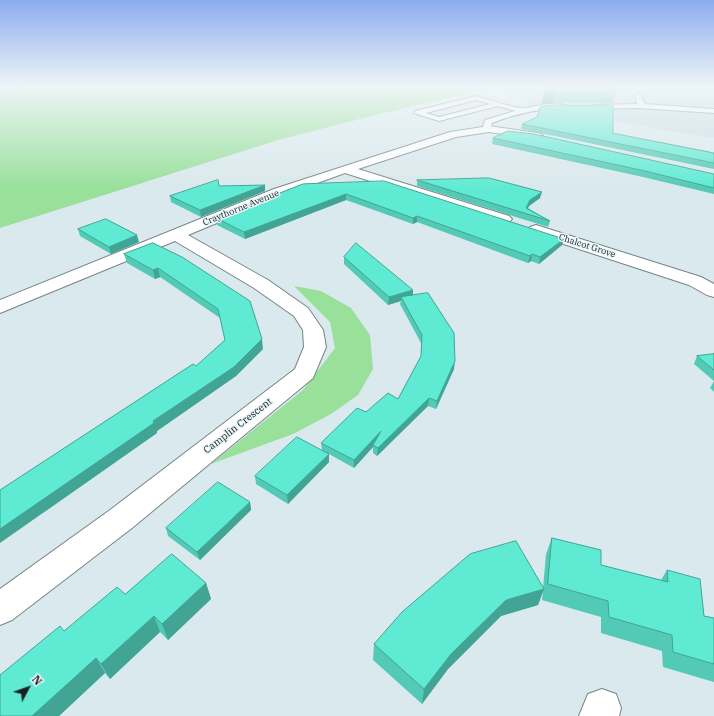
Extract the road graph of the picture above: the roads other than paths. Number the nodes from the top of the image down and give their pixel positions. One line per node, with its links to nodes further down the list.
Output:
1 (494, 120): 2 (lane)
2 (489, 129): 3 (street, Craythorne Avenue); 4 (street, Craythorne Avenue)
3 (547, 138)
4 (345, 169): 5 (street, Craythorne Avenue); 6 (street, Chalcot Grove)
5 (175, 234): 7 (street, Craythorne Avenue); 8 (street, Camplin Crescent)
6 (714, 291)
7 (0, 307)
8 (0, 608)

